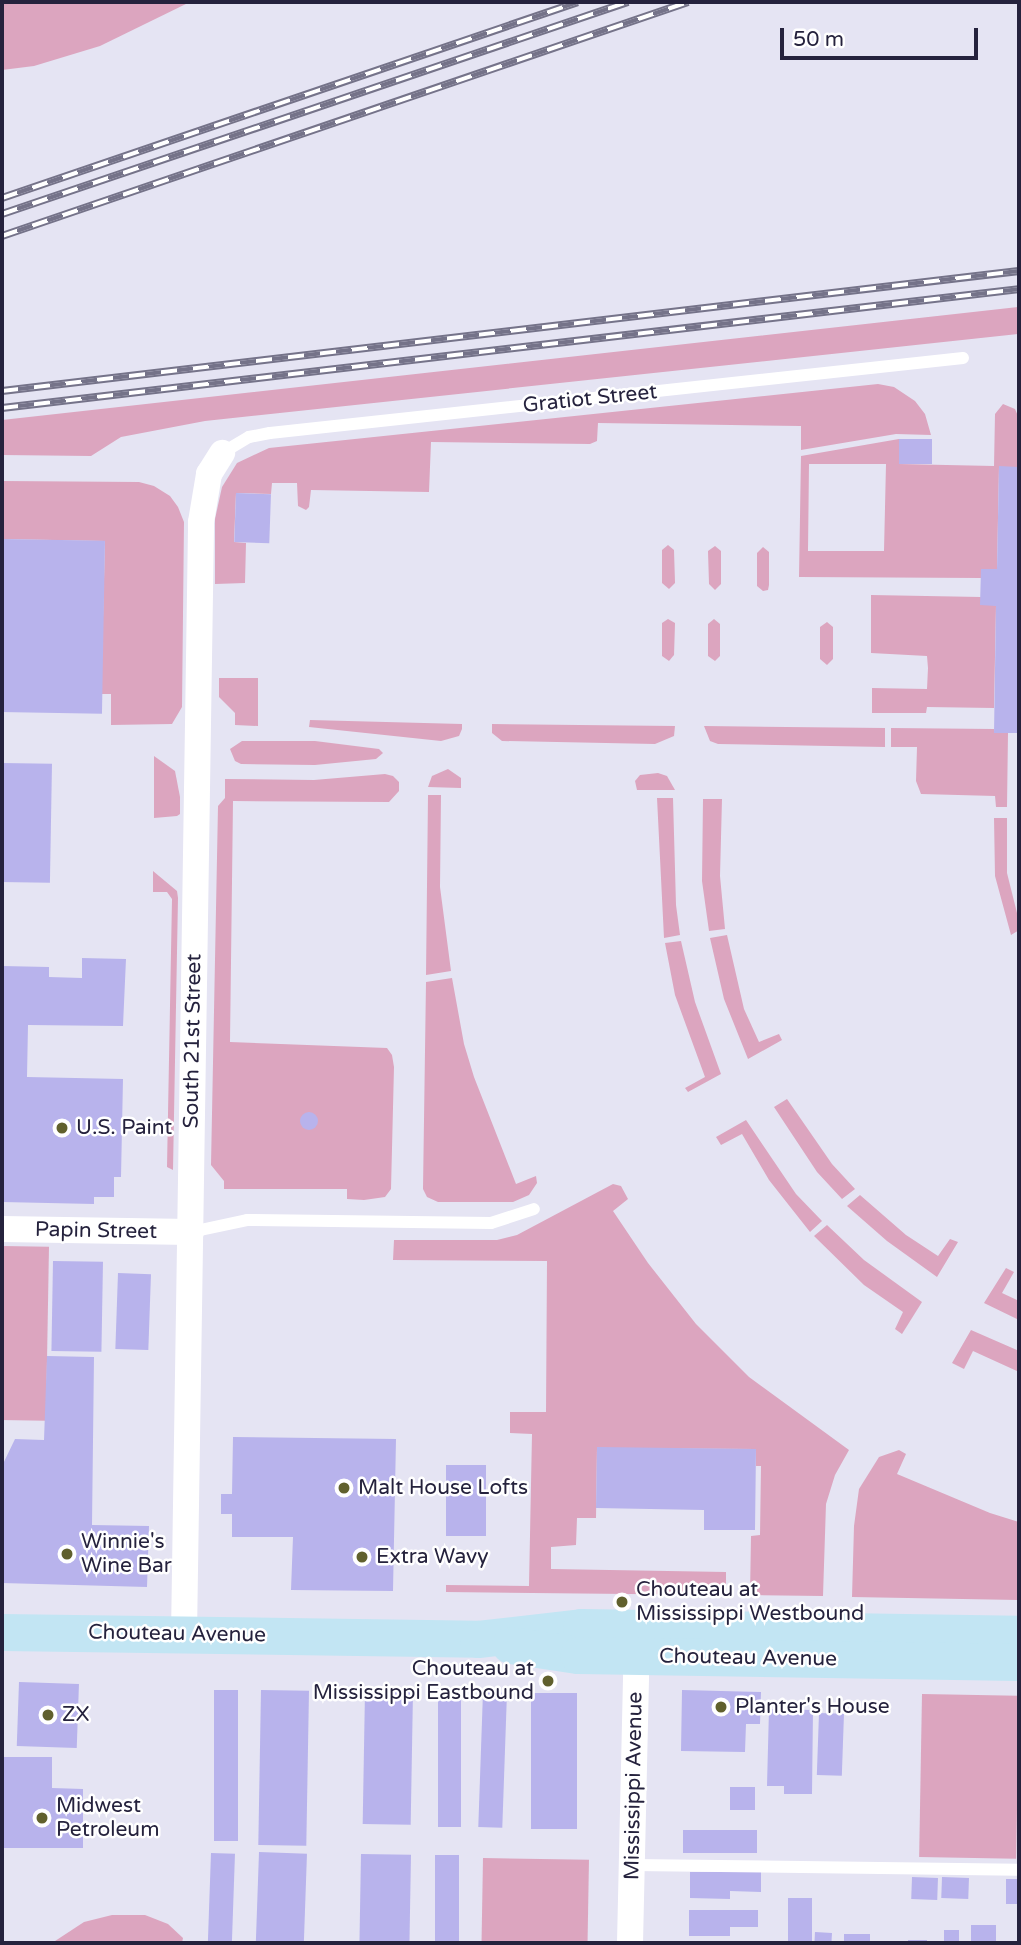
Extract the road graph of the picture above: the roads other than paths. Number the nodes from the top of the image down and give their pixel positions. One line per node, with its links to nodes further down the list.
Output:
1 (963, 358): 2 (lane, Gratiot Street)
2 (222, 453): 5 (street, South 21st Street)
3 (534, 1209): 5 (lane)
4 (2, 1229): 5 (street, Papin Street)
5 (191, 1232): 7 (street, South 21st Street)
6 (2, 1632): 7 (main road, Chouteau Avenue)
7 (184, 1634): 9 (main road, Chouteau Avenue)
8 (1019, 1634): 9 (main road, Chouteau Avenue)
9 (637, 1642): 10 (main road, Chouteau Avenue); 11 (street, Mississippi Avenue)
10 (1019, 1662)
11 (632, 1865): 12 (lane); 13 (street, Mississippi Avenue)
12 (1019, 1870)
13 (631, 1943)

